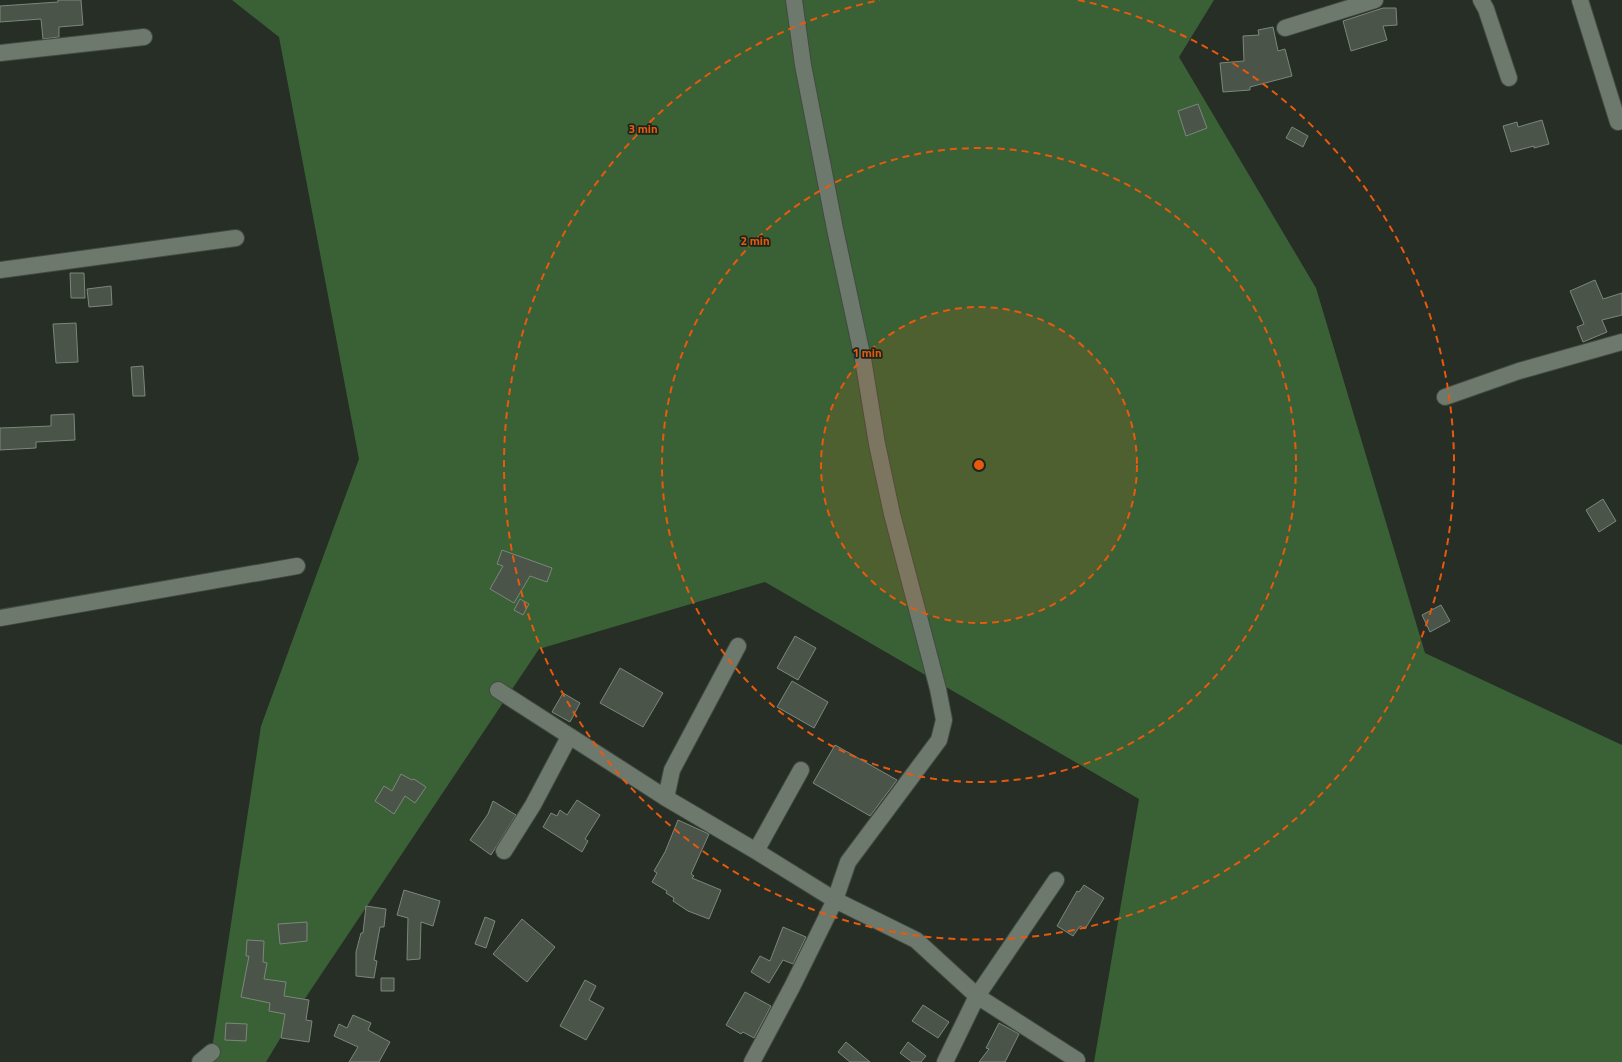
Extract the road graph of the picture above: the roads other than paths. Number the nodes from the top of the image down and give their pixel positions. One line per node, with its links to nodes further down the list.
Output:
1 (794, 0): 24 (street)
2 (1375, 0): 5 (street)
3 (1481, 0): 8 (street)
4 (1580, 0): 9 (street)
5 (1285, 28)
6 (144, 37): 7 (street)
7 (0, 53)
8 (1509, 78)
9 (1618, 122)
10 (236, 238): 11 (street)
11 (0, 270)
12 (1622, 342): 13 (street)
13 (1445, 397)
14 (297, 566): 15 (street)
15 (0, 618)
16 (738, 646): 20 (street)
17 (498, 690): 18 (street)
18 (569, 737): 20 (street); 22 (street)
19 (801, 770): 21 (street)
20 (666, 798): 21 (street)
21 (756, 850): 24 (street)
22 (504, 851)
23 (1056, 880): 25 (street)
24 (835, 900): 25 (street); 27 (street)
25 (977, 996): 26 (street); 28 (street)
26 (1077, 1060)
27 (752, 1062)
28 (945, 1062)

